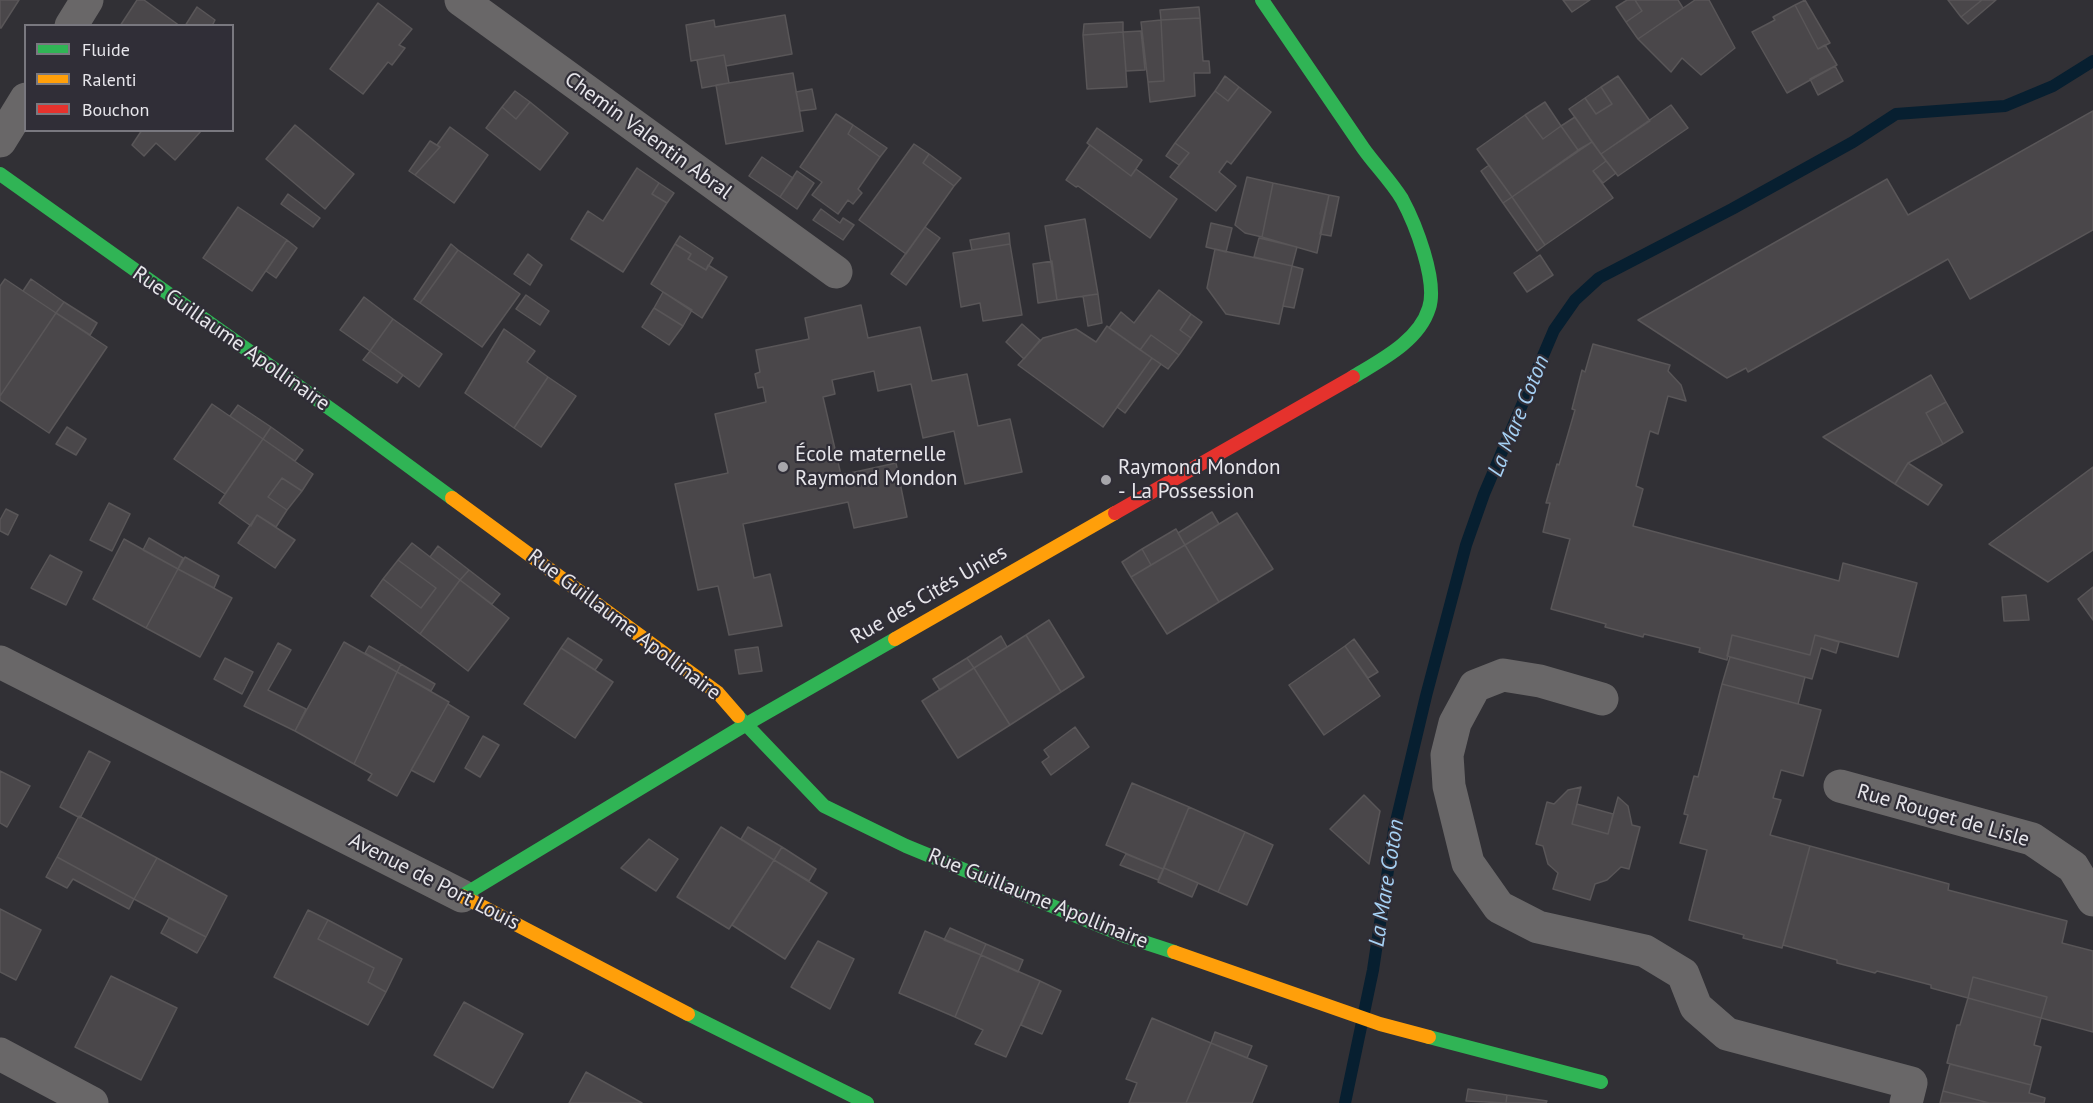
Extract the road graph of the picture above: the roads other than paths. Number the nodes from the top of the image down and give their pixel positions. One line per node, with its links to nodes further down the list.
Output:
1 (87, 0): 4 (street)
2 (461, 0): 8 (street, Chemin Valentin Abral)
3 (1262, 0): 11 (street, Rue des Cités Unies)
4 (72, 24)
5 (24, 102): 6 (street)
6 (0, 141)
7 (0, 174): 11 (street, Rue Guillaume Apollinaire)
8 (836, 272)
9 (0, 662): 13 (street, Avenue de Port Louis)
10 (1602, 699): 19 (street)
11 (745, 725): 13 (street, Rue des Cités Unies); 16 (street, Rue Guillaume Apollinaire)
12 (1840, 786): 14 (street, Rue Rouget de Lisle)
13 (462, 896): 18 (street, Avenue de Port Louis)
14 (2093, 900)
15 (0, 1054): 17 (street)
16 (1601, 1082)
17 (92, 1103)
18 (867, 1103)
19 (1906, 1103)

